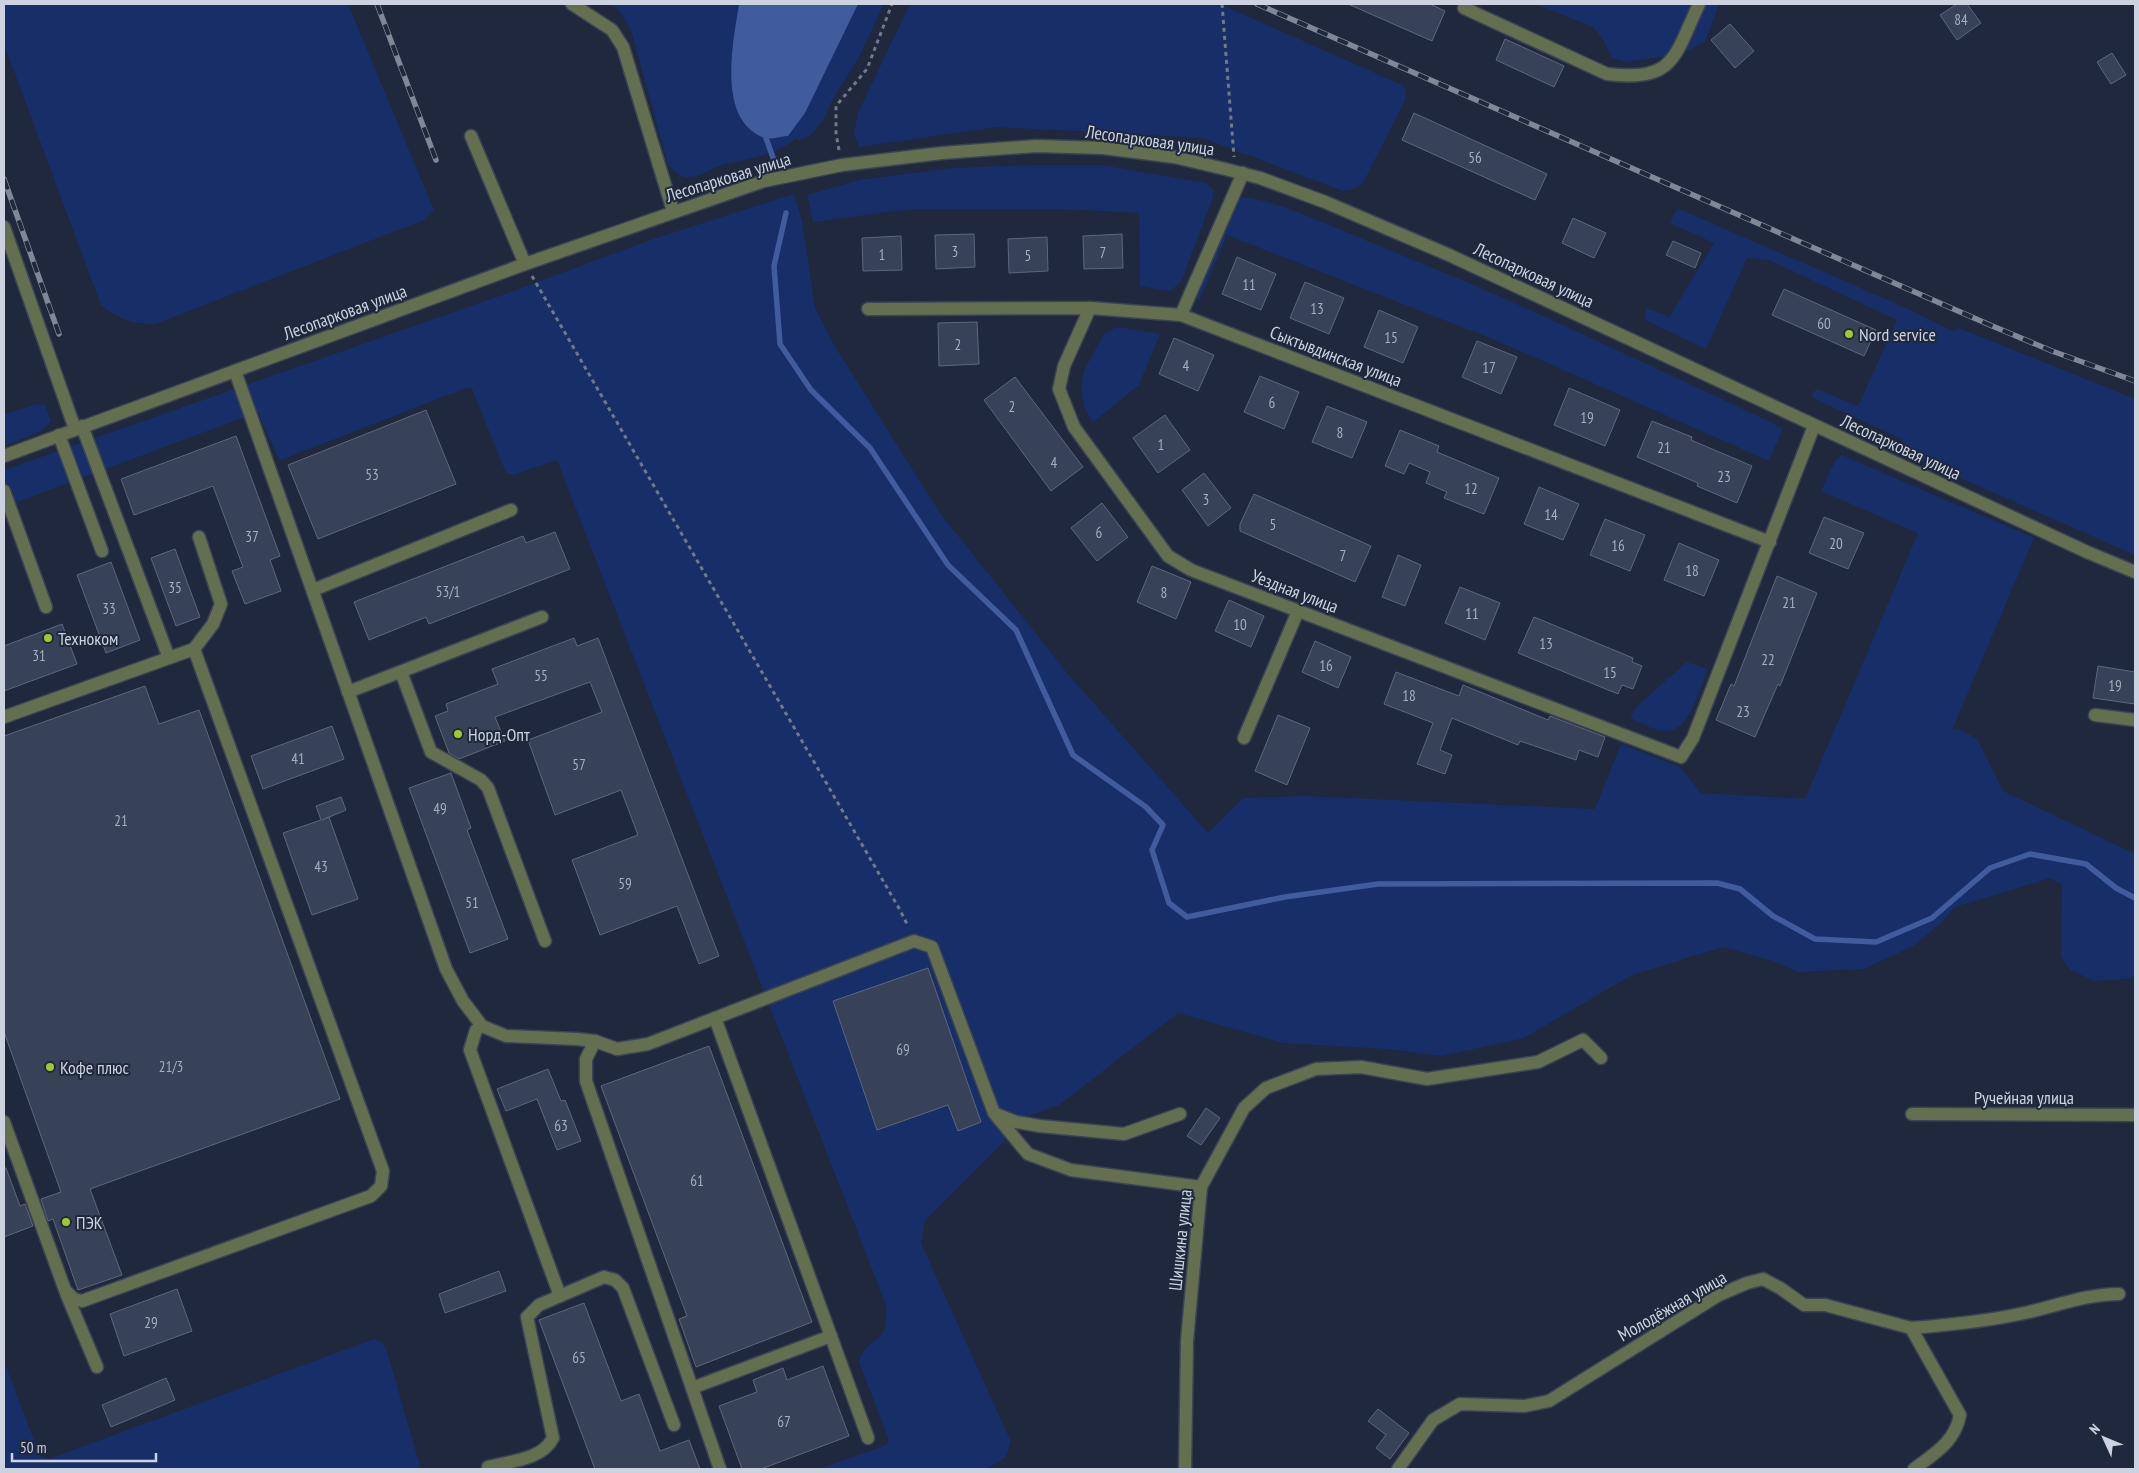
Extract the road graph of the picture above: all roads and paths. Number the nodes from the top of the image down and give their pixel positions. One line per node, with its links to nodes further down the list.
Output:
1 (572, 4): 10 (street)
2 (892, 4): 8 (path)
3 (1222, 4): 7 (path)
4 (1698, 4): 5 (street)
5 (1464, 8)
6 (471, 136): 12 (street)
7 (1234, 160)
8 (842, 165): 9 (street, Лесопарковая улица); 10 (street, Лесопарковая улица)
9 (1243, 173): 15 (street); 17 (street, Лесопарковая улица)
10 (673, 212): 12 (street, Лесопарковая улица)
11 (4, 227): 18 (street)
12 (525, 264): 16 (street, Лесопарковая улица); 39 (path)
13 (1090, 308): 14 (street, Сыктывдинская улица); 15 (street, Сыктывдинская улица); 29 (street, Уездная улица)
14 (868, 309)
15 (1181, 315): 24 (street, Сыктывдинская улица)
16 (235, 371): 18 (street, Лесопарковая улица); 27 (street)
17 (1814, 426): 24 (street); 26 (street, Лесопарковая улица)
18 (79, 428): 19 (street, Лесопарковая улица); 32 (street)
19 (60, 435): 20 (street, Лесопарковая улица); 25 (street)
20 (4, 456)
21 (4, 491): 28 (street)
22 (511, 510): 27 (street)
23 (199, 537): 31 (street)
24 (1770, 542): 29 (street, Уездная улица)
25 (102, 551)
26 (2135, 572)
27 (312, 590): 34 (street)
28 (46, 607)
29 (1298, 611): 38 (street)
30 (542, 617): 33 (street)
31 (194, 649): 32 (street); 51 (street)
32 (168, 658): 36 (street)
33 (401, 672): 34 (street); 40 (street)
34 (348, 692): 42 (street)
35 (2095, 716): 37 (street)
36 (4, 717)
37 (2135, 720)
38 (1244, 738)
39 (914, 940): 41 (street); 45 (street)
40 (545, 941)
41 (715, 1018): 43 (street); 55 (street)
42 (482, 1026): 43 (street); 53 (street)
43 (595, 1041): 57 (street)
44 (1601, 1058): 50 (street, Шишкина улица)
45 (994, 1113): 46 (street); 50 (street)
46 (1180, 1114)
47 (1912, 1114): 48 (street, Ручейная улица)
48 (2135, 1115)
49 (4, 1122): 51 (street)
50 (1201, 1187): 62 (street, Шишкина улица)
51 (66, 1290): 56 (street)
52 (2119, 1294): 54 (street, Молодёжная улица)
53 (560, 1296): 58 (street); 60 (street)
54 (1911, 1328): 63 (street, Молодёжная улица); 64 (street)
55 (831, 1336): 57 (street); 59 (street)
56 (97, 1366)
57 (692, 1388): 61 (street)
58 (674, 1425)
59 (868, 1438)
60 (488, 1466)
61 (720, 1469)
62 (1185, 1469)
63 (1398, 1469)
64 (1914, 1469)

